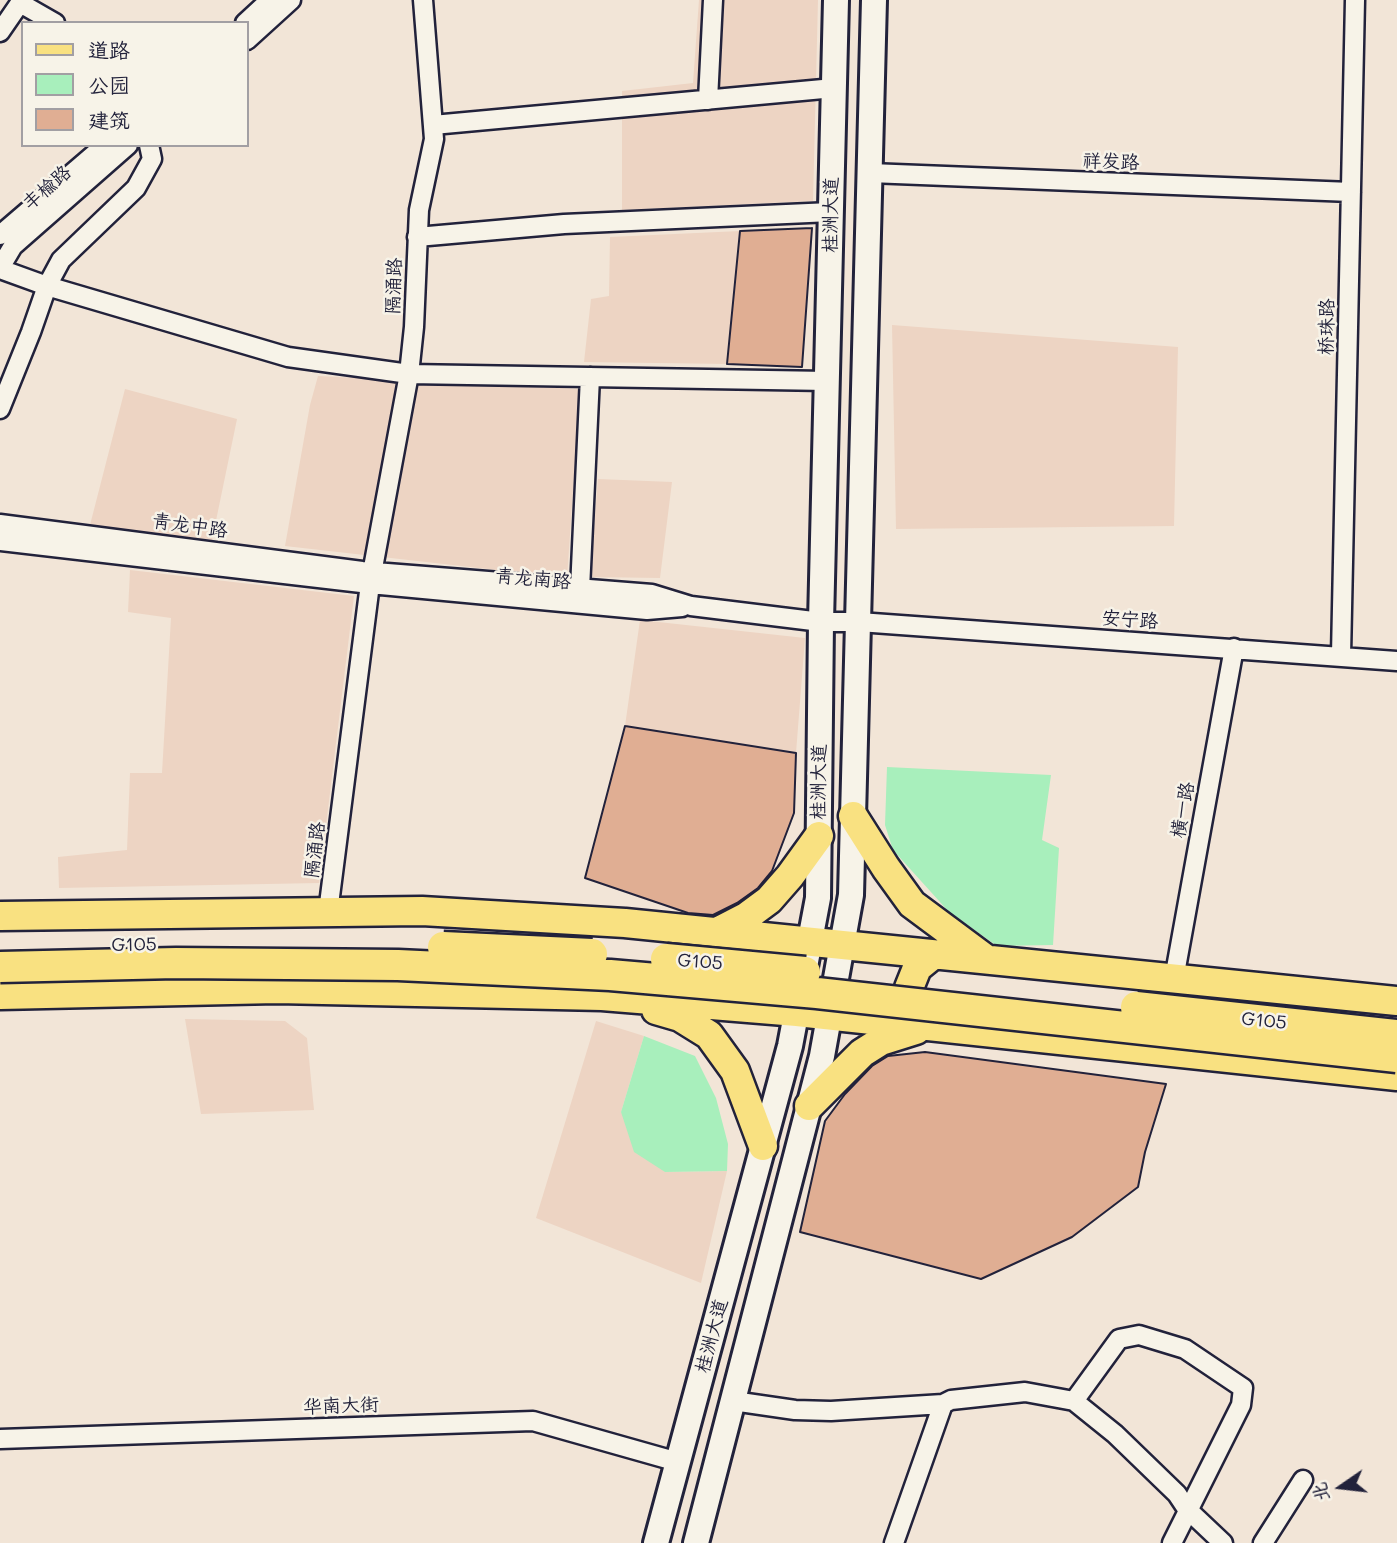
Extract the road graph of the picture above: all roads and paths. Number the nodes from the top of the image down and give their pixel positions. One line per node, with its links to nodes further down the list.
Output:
1 (270, 0): 9 (street)
2 (291, 0): 11 (street)
3 (423, 0): 14 (street, 隔涌路)
4 (713, 0): 13 (street)
5 (836, 0): 12 (main road, 桂洲大道)
6 (874, 0): 18 (main road, 桂洲大道)
7 (1355, 0): 19 (street, 桥珠路)
8 (52, 21): 10 (street)
9 (247, 21)
10 (0, 32)
11 (248, 39)
12 (834, 88): 13 (street); 20 (main road, 桂洲大道)
13 (708, 100): 14 (street)
14 (433, 125): 22 (street, 隔涌路)
15 (103, 147): 21 (street, 丰榆路)
16 (126, 147): 23 (street, 丰榆路)
17 (149, 147): 24 (street)
18 (870, 173): 19 (street, 祥发路); 35 (main road, 桂洲大道)
19 (1351, 192): 37 (street, 桥珠路)
20 (831, 212): 22 (street); 27 (main road, 桂洲大道)
21 (0, 235)
22 (417, 237): 25 (street, 隔涌路)
23 (0, 268): 24 (street)
24 (47, 286): 25 (street); 28 (street)
25 (409, 374): 26 (street); 31 (street, 隔涌路)
26 (590, 377): 27 (street); 32 (street)
27 (827, 381): 34 (main road, 桂洲大道)
28 (0, 409)
29 (0, 524): 31 (street, 青龙中路)
30 (0, 541): 31 (street, 青龙中路)
31 (372, 578): 32 (street, 青龙南路); 33 (street, 青龙南路); 41 (street, 隔涌路)
32 (580, 589): 33 (street, 青龙南路)
33 (691, 606): 34 (street, 青龙南路)
34 (821, 622): 35 (street, 青龙南路); 40 (main road, 桂洲大道)
35 (859, 622): 36 (street, 安宁路); 39 (main road, 桂洲大道)
36 (1234, 648): 37 (street, 安宁路); 51 (street, 横一路)
37 (1342, 655): 38 (street, 安宁路)
38 (1397, 661)
39 (853, 816): 46 (main road, 桂洲大道); 49 (main road)
40 (819, 836): 44 (main road); 45 (main road, 桂洲大道)
41 (327, 912): 42 (main road); 43 (main road)
42 (0, 916)
43 (662, 927): 44 (main road); 54 (main road)
44 (717, 932): 45 (main road)
45 (811, 942): 46 (main road); 56 (main road, 桂洲大道)
46 (842, 946): 48 (main road); 57 (main road, 桂洲大道)
47 (0, 947): 59 (highway, G105 / G105, bridge)
48 (933, 955): 49 (main road); 58 (main road)
49 (988, 960): 51 (main road)
50 (0, 967): 60 (highway, G105, bridge)
51 (1174, 979): 55 (main road)
52 (0, 995): 53 (main road)
53 (602, 996): 54 (main road); 63 (main road)
54 (663, 1001): 56 (main road)
55 (1397, 1001)
56 (797, 1013): 57 (main road); 63 (main road, 桂洲大道)
57 (828, 1016): 58 (main road); 62 (main road, 桂洲大道)
58 (932, 1027): 61 (main road); 62 (main road)
59 (1397, 1035)
60 (1397, 1057)
61 (1397, 1076)
62 (809, 1105): 64 (main road, 桂洲大道)
63 (763, 1146): 68 (main road, 桂洲大道)
64 (733, 1401): 66 (street); 72 (main road, 桂洲大道)
65 (1074, 1401): 66 (street); 70 (street); 70 (street)
66 (943, 1404): 73 (street)
67 (0, 1439): 68 (street, 华南大街)
68 (678, 1462): 71 (main road, 桂洲大道)
69 (1303, 1480): 76 (street)
70 (1187, 1509): 74 (street); 75 (street)
71 (656, 1543)
72 (696, 1543)
73 (894, 1543)
74 (1171, 1543)
75 (1223, 1543)
76 (1263, 1543)

